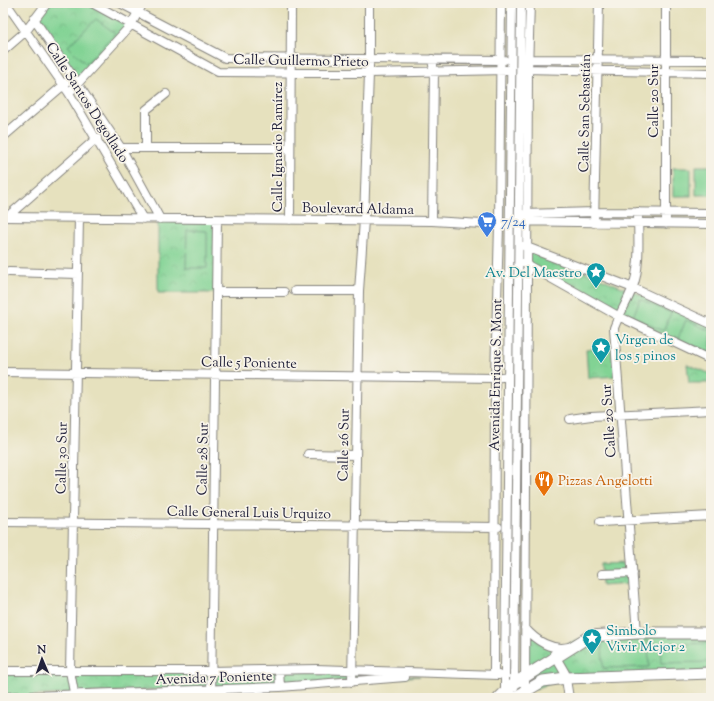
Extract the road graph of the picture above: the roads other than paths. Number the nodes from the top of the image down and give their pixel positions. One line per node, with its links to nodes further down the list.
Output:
1 (6, 3): 17 (street, Calle Santos Degollado)
2 (48, 3): 15 (street)
3 (92, 3): 16 (street, Calle Guillermo Prieto)
4 (120, 3): 14 (street, Calle Guillermo Prieto)
5 (144, 3): 14 (street)
6 (291, 3): 19 (street, Calle Ignacio Ramírez)
7 (369, 3): 21 (street, Calle 26 Sur)
8 (501, 3): 26 (street)
9 (512, 3): 23 (street, Avenida Enrique S. Mont)
10 (521, 3): 24 (street, Avenida Enrique S. Mont)
11 (530, 3): 25 (street)
12 (599, 3): 20 (street, Calle San Sebastián)
13 (666, 3): 27 (street, Calle 20 Sur)
14 (138, 12): 16 (street); 19 (street, Calle Guillermo Prieto)
15 (34, 19): 17 (street); 38 (street, Calle Santos Degollado)
16 (132, 25): 34 (street, Calle Guillermo Prieto); 38 (street)
17 (26, 31): 18 (street); 39 (street, Calle Santos Degollado)
18 (3, 51)
19 (290, 58): 21 (street, Calle Guillermo Prieto); 34 (street, Calle Ignacio Ramírez)
20 (598, 58): 25 (street, Calle Guillermo Prieto); 27 (street, Calle Guillermo Prieto); 33 (street, Calle San Sebastián)
21 (369, 59): 22 (street, Calle Guillermo Prieto); 37 (street, Calle 26 Sur)
22 (432, 59): 26 (street, Calle Guillermo Prieto); 32 (street)
23 (511, 59): 24 (street, Calle Guillermo Prieto); 26 (street, Calle Guillermo Prieto); 30 (street, Avenida Enrique S. Mont)
24 (521, 59): 25 (street, Calle Guillermo Prieto); 31 (street, Avenida Enrique S. Mont)
25 (530, 59): 31 (street)
26 (500, 60): 29 (street)
27 (666, 60): 28 (street, Calle Guillermo Prieto); 35 (street, Calle 20 Sur)
28 (711, 60)
29 (501, 70): 30 (street, Calle Guillermo Prieto); 32 (street, Calle Guillermo Prieto); 66 (street)
30 (510, 70): 31 (street, Calle Guillermo Prieto); 54 (street, Avenida Enrique S. Mont)
31 (524, 70): 33 (street, Calle Guillermo Prieto); 51 (street); 54 (street, Avenida Enrique S. Mont)
32 (434, 71): 37 (street, Calle Guillermo Prieto); 60 (street)
33 (598, 71): 35 (street, Calle Guillermo Prieto); 47 (street, Calle San Sebastián)
34 (290, 73): 37 (street, Calle Guillermo Prieto); 46 (street, Calle Ignacio Ramírez)
35 (666, 73): 36 (street, Calle Guillermo Prieto); 49 (street, Calle 20 Sur)
36 (711, 73)
37 (369, 74): 59 (street, Calle 26 Sur)
38 (76, 81): 39 (street); 40 (street); 44 (street, Calle Santos Degollado)
39 (63, 86): 40 (street, Calle Santos Degollado); 42 (street)
40 (69, 93): 43 (street, Calle Santos Degollado)
41 (166, 94): 45 (street)
42 (3, 137)
43 (97, 138): 52 (street); 55 (street, Calle Santos Degollado)
44 (121, 148): 45 (street); 56 (street, Calle Santos Degollado)
45 (146, 148): 46 (street)
46 (290, 148): 58 (street, Calle Ignacio Ramírez)
47 (595, 212): 48 (street, Boulevard Aldama); 51 (street, Boulevard Aldama); 62 (street, Calle San Sebastián)
48 (638, 212): 49 (street, Boulevard Aldama); 63 (street, Calle 20 Sur)
49 (666, 212): 50 (street, Boulevard Aldama); 64 (street, Calle 20 Sur)
50 (711, 213)
51 (528, 214): 54 (street, Boulevard Aldama); 61 (street)
52 (5, 217): 53 (street, Boulevard Aldama)
53 (79, 218): 55 (street, Boulevard Aldama); 73 (street, Calle 30 Sur)
54 (514, 218): 61 (street, Boulevard Aldama); 66 (street, Boulevard Aldama); 67 (street, Avenida Enrique S. Mont); 68 (street, Avenida Enrique S. Mont)
55 (143, 219): 56 (street, Boulevard Aldama)
56 (160, 219): 57 (street, Boulevard Aldama)
57 (218, 220): 58 (street, Boulevard Aldama); 77 (street, Calle 28 Sur)
58 (290, 220): 59 (street, Boulevard Aldama)
59 (364, 220): 60 (street, Boulevard Aldama); 76 (street, Calle 26 Sur)
60 (432, 221): 66 (street, Boulevard Aldama)
61 (528, 223): 62 (street, Boulevard Aldama); 69 (street)
62 (594, 223): 63 (street, Boulevard Aldama)
63 (638, 224): 64 (street, Boulevard Aldama); 74 (street, Calle 20 Sur)
64 (666, 224): 65 (street, Boulevard Aldama)
65 (711, 224)
66 (499, 225): 67 (street); 87 (street)
67 (510, 237): 68 (street); 70 (street, Avenida Enrique S. Mont)
68 (518, 242): 69 (street); 70 (street, Avenida Enrique S. Mont)
69 (528, 248): 71 (street); 74 (street)
70 (514, 258): 71 (street); 85 (street, Avenida Enrique S. Mont); 121 (street, Avenida Enrique S. Mont)
71 (528, 265): 79 (street); 106 (street)
72 (9, 272): 73 (street)
73 (78, 274): 83 (street, Calle 30 Sur)
74 (633, 288): 79 (street, Calle 20 Sur); 80 (street)
75 (295, 291): 76 (street)
76 (359, 291): 86 (street, Calle 26 Sur)
77 (217, 292): 78 (street); 84 (street, Calle 28 Sur)
78 (284, 292)
79 (618, 316): 81 (street); 89 (street, Calle 20 Sur)
80 (711, 324)
81 (711, 360)
82 (3, 372): 83 (street, Calle 5 Poniente)
83 (76, 373): 84 (street, Calle 5 Poniente); 96 (street, Calle 30 Sur)
84 (216, 375): 86 (street, Calle 5 Poniente); 98 (street, Calle 28 Sur)
85 (508, 376): 87 (street, Calle 5 Poniente); 99 (street, Avenida Enrique S. Mont)
86 (358, 377): 87 (street, Calle 5 Poniente); 92 (street, Calle 26 Sur)
87 (495, 378): 101 (street)
88 (711, 410): 89 (street)
89 (620, 414): 90 (street); 94 (street, Calle 20 Sur)
90 (570, 419)
91 (308, 454): 92 (street)
92 (356, 455): 100 (street, Calle 26 Sur)
93 (711, 516): 94 (street)
94 (629, 521): 97 (street); 102 (street, Calle 20 Sur)
95 (3, 522): 96 (street, Calle General Luis Urquizo)
96 (73, 522): 98 (street, Calle General Luis Urquizo); 114 (street, Calle 30 Sur)
97 (600, 522)
98 (214, 524): 100 (street, Calle General Luis Urquizo); 115 (street, Calle 28 Sur)
99 (506, 526): 101 (street, Calle General Luis Urquizo); 104 (street, Avenida Enrique S. Mont)
100 (355, 527): 101 (street, Calle General Luis Urquizo); 116 (street, Calle 26 Sur)
101 (494, 528): 105 (street)
102 (633, 573): 103 (street); 107 (street, Calle 20 Sur)
103 (602, 574)
104 (505, 610): 105 (street); 120 (street, Avenida Enrique S. Mont)
105 (494, 611): 119 (street)
106 (525, 628): 110 (street); 121 (street)
107 (637, 633): 108 (main road); 109 (main road)
108 (711, 633)
109 (575, 645): 110 (street); 111 (main road)
110 (549, 646): 111 (street)
111 (555, 658): 121 (main road); 122 (street)
112 (279, 670): 115 (street, Avenida 7 Poniente); 116 (street, Avenida 7 Poniente); 124 (street)
113 (3, 671): 114 (street, Avenida 7 Poniente)
114 (70, 671): 115 (street, Avenida 7 Poniente); 128 (street, Calle 30 Sur)
115 (210, 671): 127 (street, Calle 28 Sur)
116 (353, 671): 118 (street, Avenida 7 Poniente); 123 (street, Calle 26 Sur)
117 (711, 673): 122 (main road)
118 (425, 674): 119 (street, Avenida 7 Poniente); 123 (street, Avenida 7 Poniente)
119 (494, 675): 120 (street, Avenida 7 Poniente)
120 (505, 675): 121 (street, Avenida 7 Poniente); 130 (street, Avenida Enrique S. Mont)
121 (518, 678): 126 (street); 130 (main road)
122 (566, 678): 126 (main road); 132 (street)
123 (352, 682): 124 (street, Avenida 7 Poniente)
124 (280, 687): 125 (street, Avenida 7 Poniente)
125 (260, 688): 127 (street, Avenida 7 Poniente); 131 (street)
126 (525, 691): 130 (main road)
127 (211, 694): 128 (street, Avenida 7 Poniente)
128 (74, 696): 129 (street, Avenida 7 Poniente)
129 (3, 697)
130 (508, 697)
131 (261, 698)
132 (569, 698)

